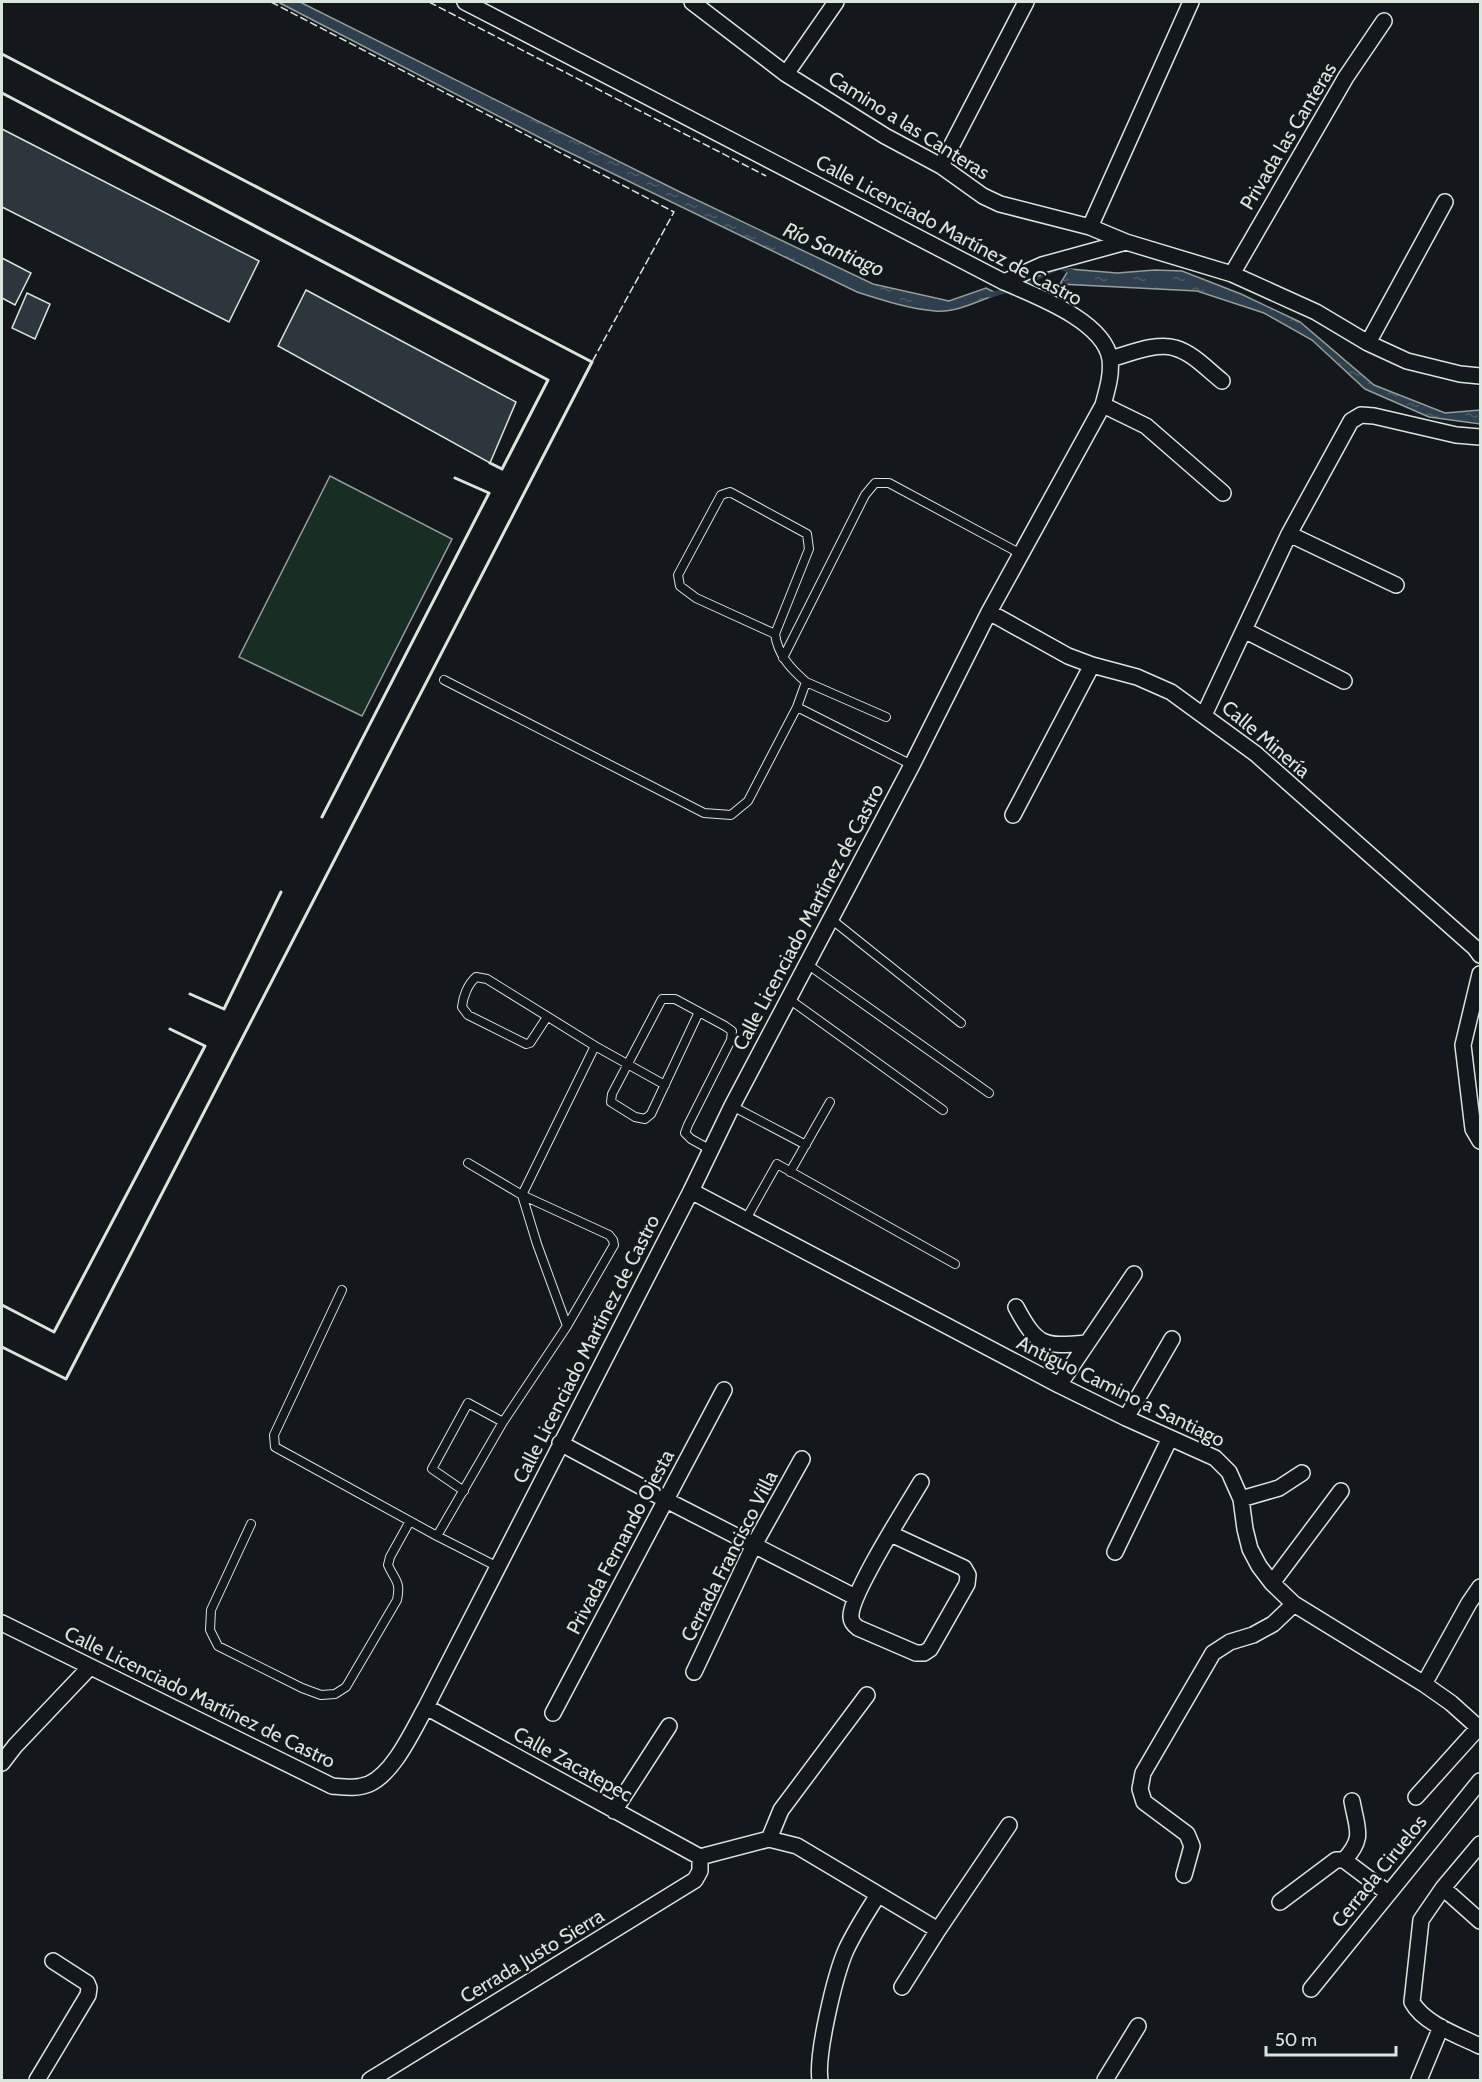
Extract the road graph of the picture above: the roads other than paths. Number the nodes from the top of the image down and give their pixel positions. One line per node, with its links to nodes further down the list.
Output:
1 (465, 2): 13 (street, Calle Licenciado Martínez de Castro)
2 (692, 2): 7 (street, Camino a las Canteras)
3 (836, 2): 7 (street)
4 (1026, 2): 8 (street)
5 (1191, 2): 10 (street)
6 (1384, 21): 12 (street, Privada las Canteras)
7 (786, 74): 8 (street, Camino a las Canteras)
8 (942, 166): 10 (street, Camino a las Canteras)
9 (1445, 202): 14 (street)
10 (1090, 227): 11 (street, Camino a las Canteras)
11 (1126, 242): 12 (street, Camino a las Canteras); 13 (street)
12 (1232, 274): 14 (street, Camino a las Canteras)
13 (1008, 284): 15 (street, Calle Licenciado Martínez de Castro)
14 (1368, 343): 16 (street, Camino a las Canteras)
15 (1110, 359): 17 (street); 18 (street, Calle Licenciado Martínez de Castro)
16 (1480, 376)
17 (1222, 381)
18 (1103, 405): 20 (street); 22 (street, Calle Licenciado Martínez de Castro)
19 (1480, 436): 21 (street)
20 (1223, 493)
21 (1289, 534): 23 (street); 25 (street)
22 (1021, 554): 24 (street, Calle Licenciado Martínez de Castro); 27 (lane)
23 (1396, 585)
24 (989, 612): 28 (street, Calle Minería); 35 (street, Calle Licenciado Martínez de Castro)
25 (1244, 630): 30 (street); 33 (street)
26 (775, 634): 26 (lane); 27 (lane)
27 (783, 658): 31 (lane)
28 (1092, 665): 33 (street, Calle Minería); 36 (street)
29 (444, 680): 32 (lane)
30 (1344, 681)
31 (806, 682): 32 (lane); 34 (lane)
32 (797, 707): 35 (lane)
33 (1204, 715): 38 (street, Calle Minería)
34 (886, 717)
35 (912, 765): 37 (street, Calle Licenciado Martínez de Castro)
36 (1013, 815)
37 (831, 919): 39 (street, Calle Licenciado Martínez de Castro); 44 (lane)
38 (1480, 955)
39 (807, 964): 41 (street, Calle Licenciado Martínez de Castro); 48 (lane)
40 (1480, 974): 52 (street)
41 (789, 999): 50 (street, Calle Licenciado Martínez de Castro); 51 (lane)
42 (699, 1012): 46 (lane); 47 (lane); 54 (lane)
43 (547, 1017): 43 (lane); 45 (lane)
44 (961, 1023)
45 (596, 1046): 46 (lane); 58 (lane)
46 (627, 1064): 47 (lane); 47 (lane)
47 (665, 1085)
48 (989, 1093)
49 (830, 1102): 53 (lane)
50 (732, 1106): 53 (lane); 54 (street, Calle Licenciado Martínez de Castro)
51 (943, 1110)
52 (1480, 1140)
53 (806, 1145): 56 (lane)
54 (711, 1150): 57 (street, Calle Licenciado Martínez de Castro)
55 (468, 1163): 58 (lane)
56 (790, 1172): 59 (lane); 60 (lane)
57 (691, 1191): 59 (street, Antiguo Camino a Santiago); 72 (street, Calle Licenciado Martínez de Castro)
58 (522, 1195): 64 (lane); 64 (lane)
59 (746, 1219): 67 (street, Antiguo Camino a Santiago)
60 (955, 1264)
61 (1134, 1274): 66 (street)
62 (342, 1290): 80 (lane)
63 (1016, 1307): 66 (street)
64 (567, 1326): 70 (lane)
65 (1172, 1339): 69 (street)
66 (1086, 1343): 67 (street)
67 (1059, 1385): 69 (street, Antiguo Camino a Santiago)
68 (724, 1390): 79 (street, Privada Fernando Ojesta)
69 (1126, 1418): 71 (street, Antiguo Camino a Santiago)
70 (503, 1422): 76 (lane); 76 (lane)
71 (1170, 1438): 78 (street, Antiguo Camino a Santiago); 85 (street)
72 (560, 1443): 79 (street); 86 (street, Calle Licenciado Martínez de Castro)
73 (802, 1459): 84 (street, Cerrada Francisco Villa)
74 (1302, 1473): 78 (street)
75 (921, 1482): 82 (street)
76 (464, 1491): 83 (lane)
77 (1341, 1491): 87 (street)
78 (1241, 1499): 87 (street, Antiguo Camino a Santiago)
79 (666, 1500): 84 (street); 97 (street, Privada Fernando Ojesta)
80 (410, 1521): 81 (lane); 83 (lane)
81 (251, 1524)
82 (891, 1534): 89 (street); 89 (street)
83 (437, 1536): 86 (lane)
84 (754, 1545): 89 (street); 93 (street, Cerrada Francisco Villa)
85 (1115, 1552)
86 (498, 1567): 96 (street, Calle Licenciado Martínez de Castro)
87 (1272, 1583): 90 (street, Antiguo Camino a Santiago)
88 (1480, 1587): 94 (street)
89 (855, 1597)
90 (1293, 1604): 94 (street, Antiguo Camino a Santiago); 110 (street)
91 (2, 1623): 92 (street, Calle Licenciado Martínez de Castro)
92 (90, 1667): 96 (street, Calle Licenciado Martínez de Castro); 100 (street)
93 (694, 1672)
94 (1424, 1684): 99 (street, Antiguo Camino a Santiago)
95 (867, 1695): 106 (street)
96 (426, 1707): 104 (street, Calle Zacatepec)
97 (553, 1713)
98 (669, 1726): 104 (street)
99 (1480, 1728): 102 (street)
100 (2, 1763)
101 (1480, 1781): 112 (street, Cerrada Ciruelos)
102 (1416, 1797)
103 (1352, 1801): 109 (street)
104 (614, 1811): 108 (street, Calle Zacatepec)
105 (1009, 1825): 116 (street)
106 (769, 1839): 108 (street); 113 (street)
107 (1480, 1844): 111 (street)
108 (700, 1857): 123 (street, Cerrada Justo Sierra)
109 (1344, 1860): 112 (street); 114 (street)
110 (1184, 1875)
111 (1443, 1888): 115 (street); 121 (street)
112 (1388, 1893): 119 (street, Cerrada Ciruelos)
113 (878, 1894): 116 (street); 125 (street)
114 (1280, 1902)
115 (1480, 1920)
116 (938, 1930): 118 (street)
117 (53, 1961): 124 (street)
118 (902, 1988)
119 (1311, 1989)
120 (1138, 2026): 126 (street)
121 (1441, 2027): 122 (street); 127 (street)
122 (1480, 2046)
123 (376, 2079)
124 (37, 2080)
125 (820, 2080)
126 (1105, 2080)
127 (1419, 2080)

